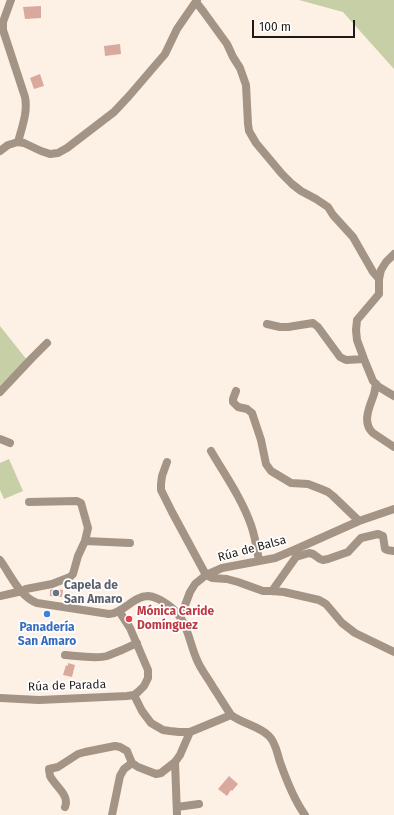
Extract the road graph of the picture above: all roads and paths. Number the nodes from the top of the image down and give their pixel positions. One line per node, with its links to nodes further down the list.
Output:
1 (11, 0): 3 (street)
2 (196, 1): 3 (street); 6 (street)
3 (18, 142): 4 (street)
4 (0, 151)
5 (394, 254): 6 (street)
6 (379, 279): 9 (street)
7 (267, 324): 9 (street)
8 (47, 343): 12 (street)
9 (364, 359): 10 (street)
10 (376, 384): 13 (street); 16 (street)
11 (236, 391): 21 (street)
12 (0, 392)
13 (394, 396)
14 (0, 439): 15 (street)
15 (10, 443)
16 (394, 447)
17 (211, 451): 28 (street)
18 (167, 462): 29 (street)
19 (29, 502): 22 (street)
20 (394, 509): 21 (street, Rúa de Balsa)
21 (359, 521): 24 (street, Rúa de Balsa)
22 (85, 541): 23 (street); 31 (street)
23 (130, 543)
24 (300, 548): 26 (street); 28 (street, Rúa de Balsa)
25 (394, 551): 26 (street)
26 (313, 554): 30 (street)
27 (0, 560): 31 (street)
28 (259, 561): 29 (street, Rúa de Balsa)
29 (206, 575): 30 (street); 34 (street, Rúa de Balsa)
30 (272, 591): 36 (street)
31 (22, 592): 32 (street); 33 (street)
32 (0, 596)
33 (119, 611): 34 (street); 35 (street)
34 (178, 614): 40 (street)
35 (137, 643): 37 (street); 38 (street)
36 (394, 652)
37 (65, 655)
38 (134, 695): 39 (street, Rúa de Parada); 41 (street)
39 (0, 698)
40 (232, 715): 41 (street); 48 (street)
41 (190, 732): 42 (street)
42 (175, 762): 43 (street); 46 (street)
43 (132, 763): 45 (street); 47 (street)
44 (199, 804): 46 (street)
45 (65, 807)
46 (177, 811)
47 (112, 815)
48 (305, 815)

